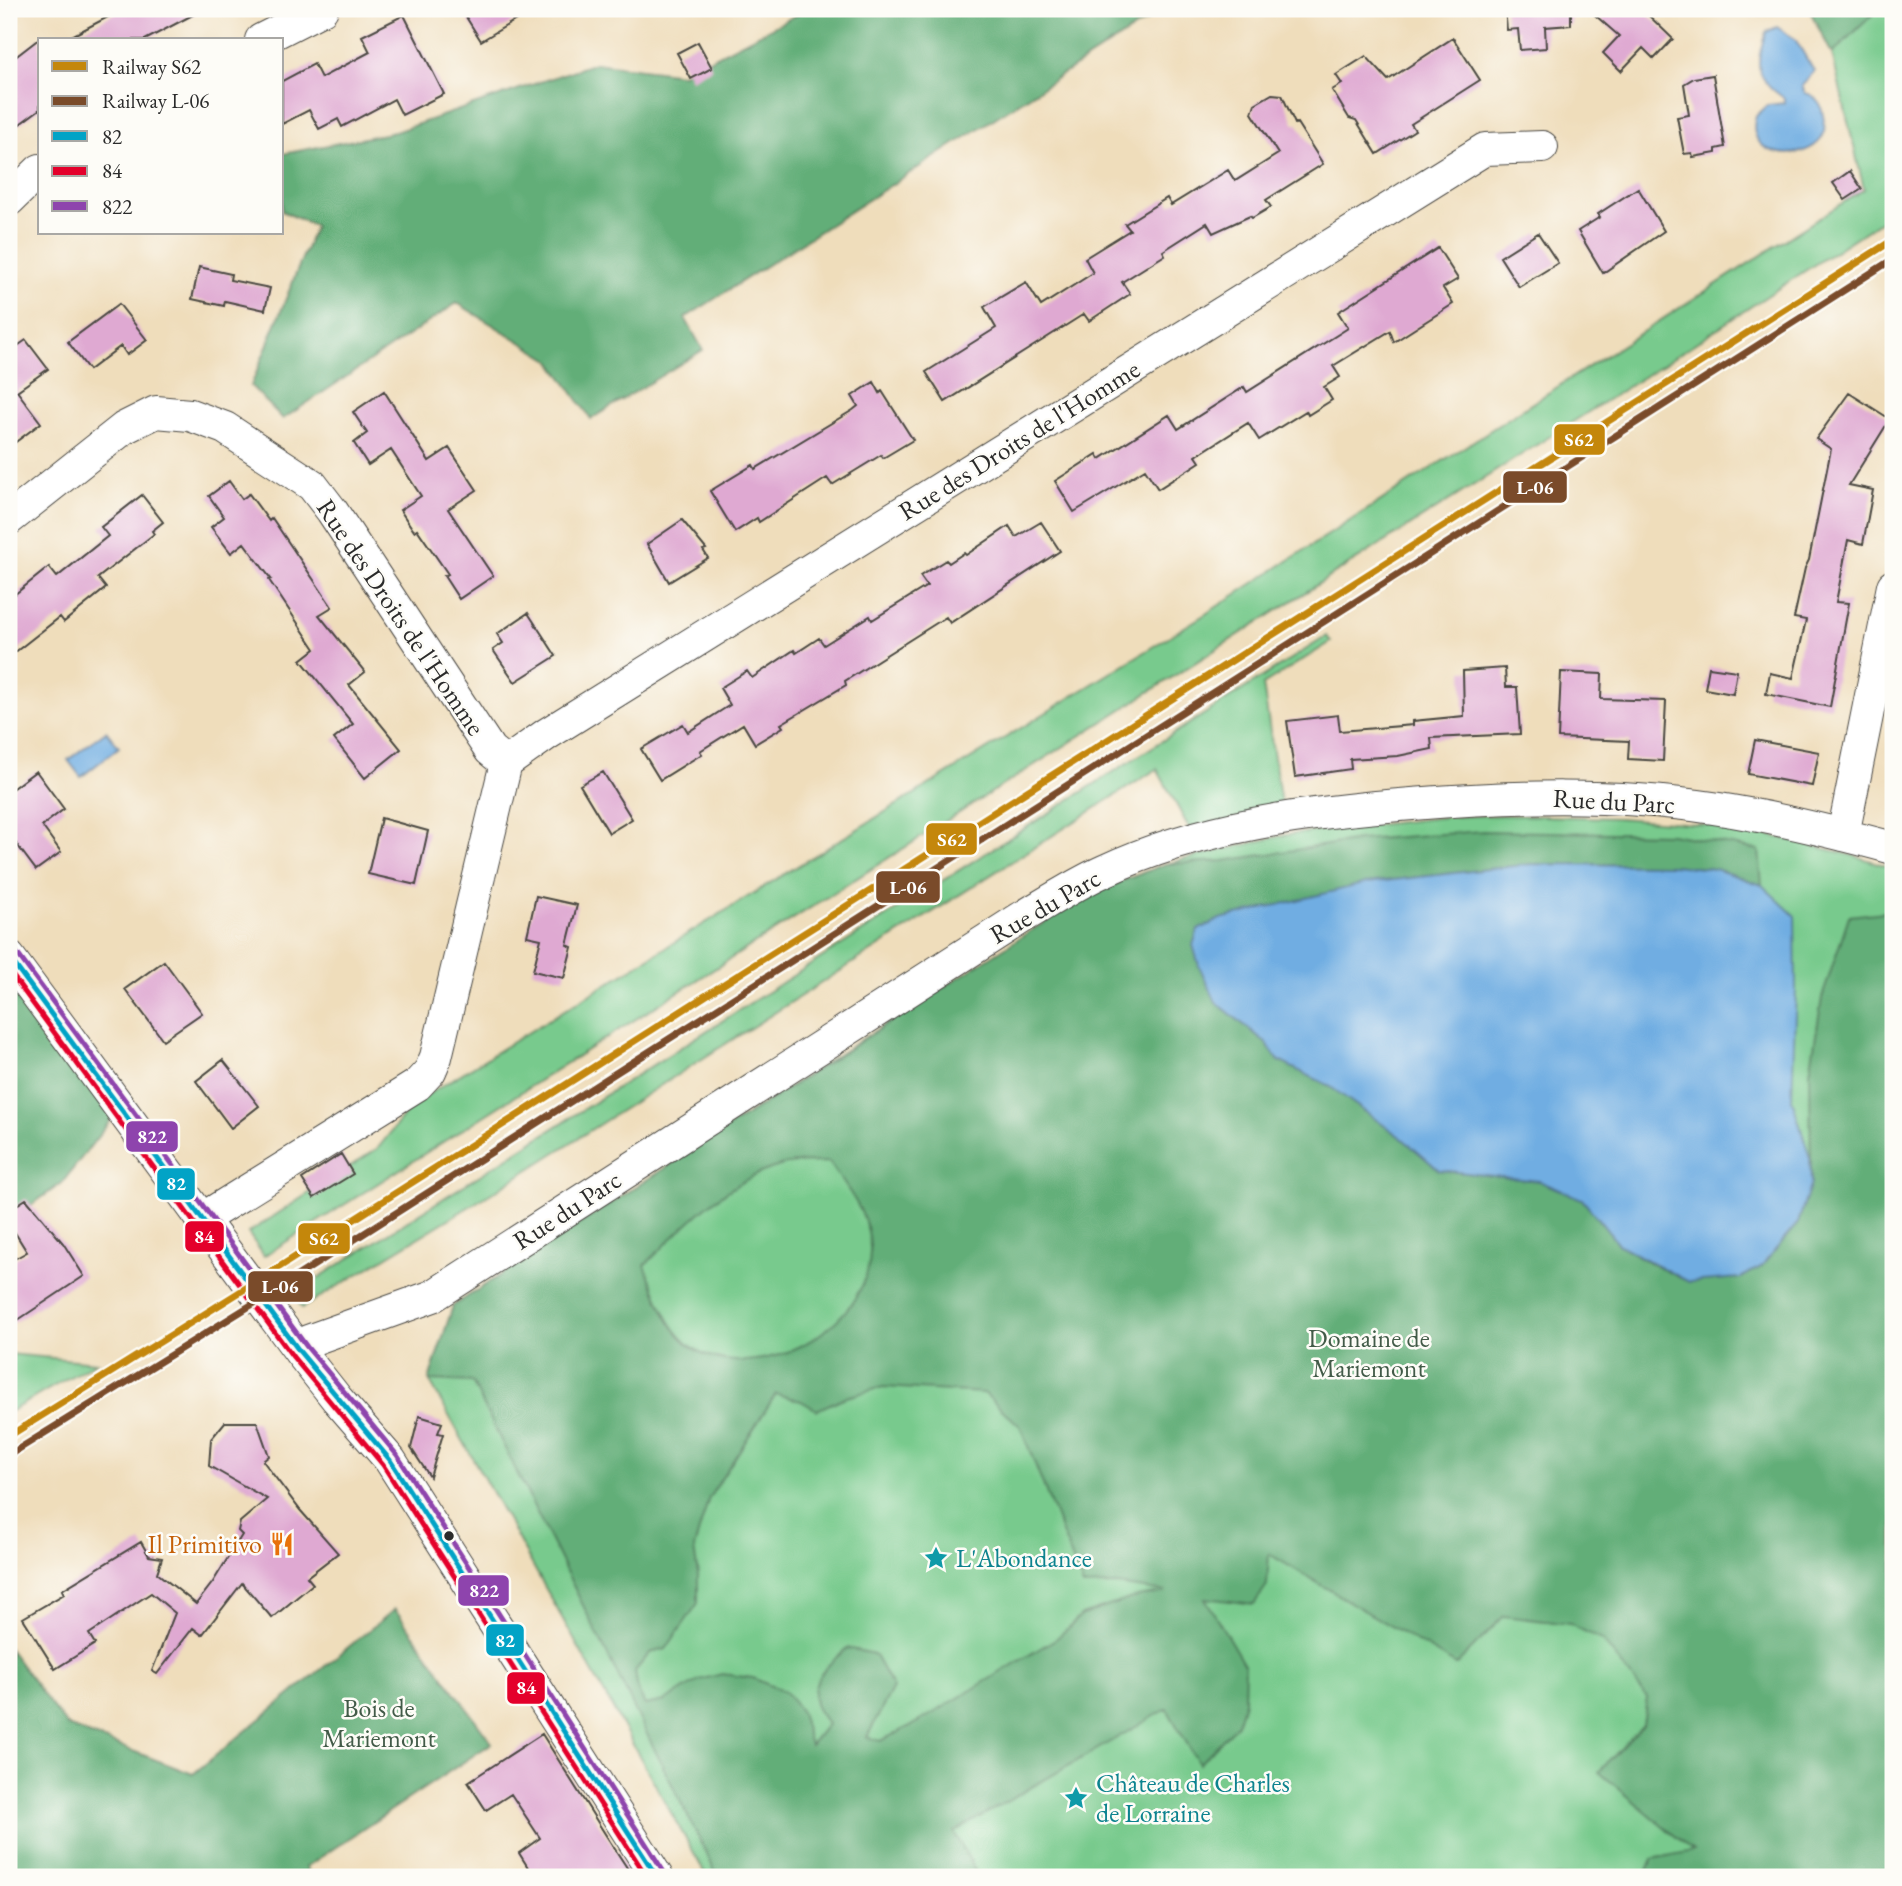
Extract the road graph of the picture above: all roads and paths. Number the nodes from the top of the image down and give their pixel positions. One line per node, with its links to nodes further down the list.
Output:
1 (322, 9): 2 (street)
2 (265, 38)
3 (1542, 147): 8 (street, Rue des Droits de l'Homme)
4 (38, 172): 5 (street)
5 (9, 200)
6 (9, 519): 8 (street, Rue des Droits de l'Homme)
7 (1893, 586): 9 (street)
8 (506, 764): 12 (street)
9 (1843, 835): 10 (street, Rue du Parc); 13 (street, Rue du Parc)
10 (1893, 848)
11 (9, 957): 12 (street)
12 (202, 1219): 13 (street)
13 (300, 1352): 14 (street)
14 (657, 1877)

